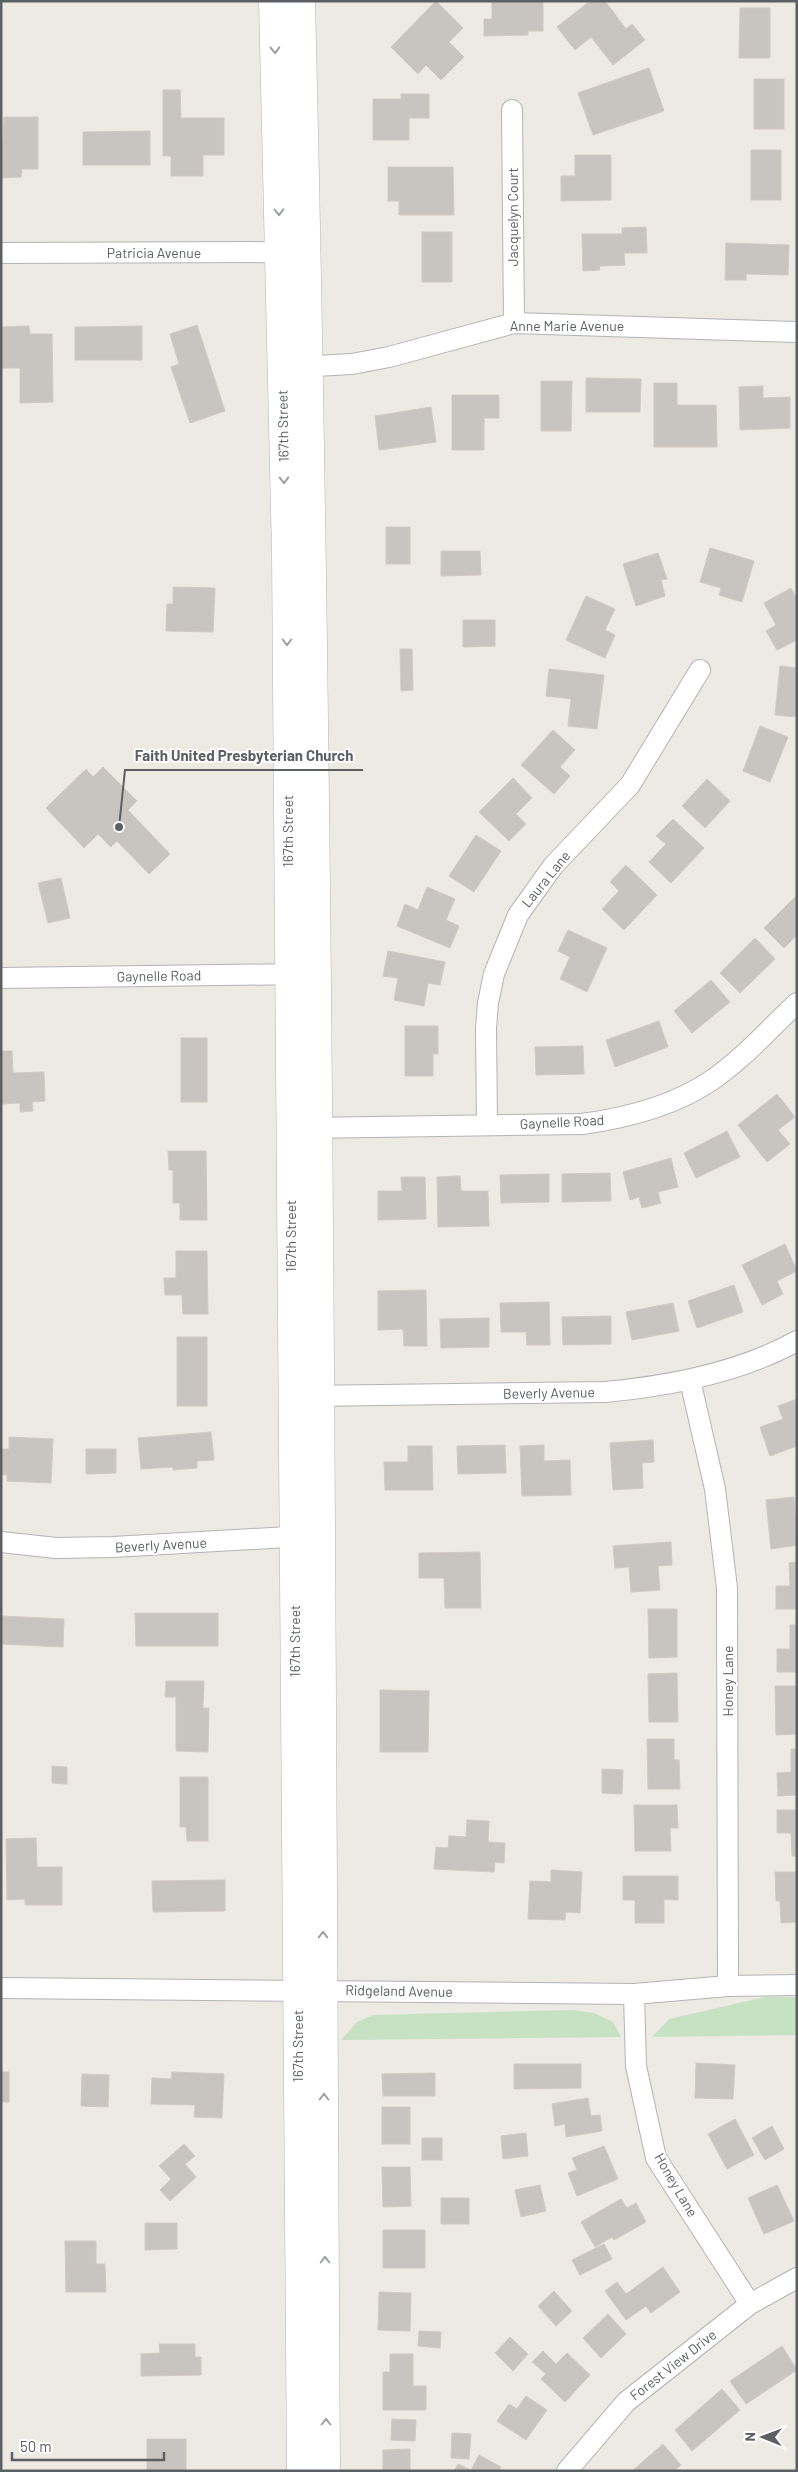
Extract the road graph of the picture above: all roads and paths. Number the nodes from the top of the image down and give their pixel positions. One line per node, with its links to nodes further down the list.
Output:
1 (273, 1): 4 (main road, 167th Street, one-way to 4)
2 (301, 1): 5 (main road, 167th Street)
3 (512, 110): 7 (street, Jacquelyn Court)
4 (280, 251): 5 (street, Patricia Avenue); 6 (street, Patricia Avenue); 10 (main road, 167th Street)
5 (307, 252): 9 (main road, 167th Street)
6 (1, 253)
7 (514, 323): 8 (street, Anne Marie Avenue); 9 (street, Anne Marie Avenue)
8 (797, 332)
9 (310, 367): 10 (street, Anne Marie Avenue); 13 (main road, 167th Street)
10 (282, 368): 12 (main road, 167th Street, one-way to 12)
11 (700, 670): 16 (street, Laura Lane)
12 (289, 974): 13 (street, Gaynelle Road); 14 (street, Gaynelle Road); 17 (main road, 167th Street)
13 (317, 974): 18 (main road, 167th Street)
14 (1, 978)
15 (797, 1003): 16 (street, Gaynelle Road)
16 (487, 1124): 18 (street, Gaynelle Road)
17 (290, 1126): 18 (street, Gaynelle Road); 21 (main road, 167th Street)
18 (318, 1129): 22 (main road, 167th Street)
19 (797, 1341): 20 (street, Beverly Avenue)
20 (690, 1380): 22 (street, Beverly Avenue); 26 (street, Honey Lane)
21 (292, 1395): 22 (street, Beverly Avenue); 24 (main road, 167th Street)
22 (320, 1396): 23 (main road, 167th Street)
23 (320, 1536): 24 (street, Beverly Avenue); 29 (main road, 167th Street, one-way to 23)
24 (294, 1537): 25 (street, Beverly Avenue); 29 (main road, 167th Street)
25 (1, 1542)
26 (728, 1986): 27 (street, Ridgeland Avenue); 30 (street, Ridgeland Avenue)
27 (797, 1986)
28 (1, 1988): 29 (street, Ridgeland Avenue)
29 (310, 1990): 30 (street, Ridgeland Avenue); 33 (main road, 167th Street); 34 (main road, 167th Street, one-way to 29)
30 (634, 1994): 32 (street, Honey Lane)
31 (797, 2278): 32 (street, Forest View Drive)
32 (750, 2304): 35 (street, Forest View Drive)
33 (301, 2471)
34 (326, 2471)
35 (567, 2471)

